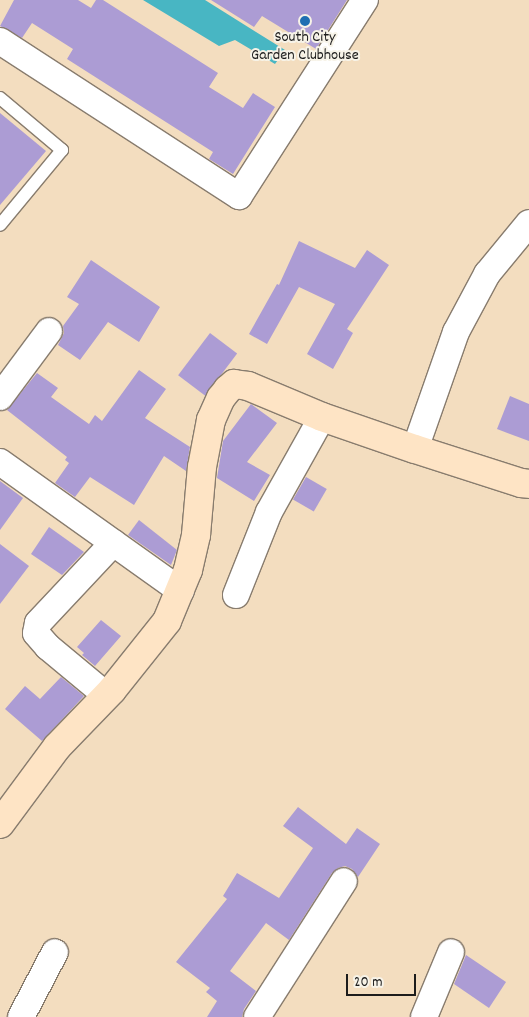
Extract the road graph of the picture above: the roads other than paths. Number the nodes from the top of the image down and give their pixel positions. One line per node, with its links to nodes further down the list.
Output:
1 (365, 0): 2 (street)
2 (0, 41)
3 (0, 98): 5 (lane)
4 (529, 223): 9 (street)
5 (0, 225)
6 (49, 332): 7 (street)
7 (0, 397)
8 (322, 417): 9 (street); 13 (street); 14 (street)
9 (415, 449): 11 (street)
10 (0, 462): 12 (street)
11 (529, 484)
12 (113, 543): 13 (street); 15 (street)
13 (180, 591): 15 (street)
14 (236, 595)
15 (106, 696): 16 (street)
16 (0, 824)
17 (344, 881): 21 (street)
18 (55, 952): 20 (street)
19 (451, 952): 22 (street)
20 (21, 1017)
21 (257, 1017)
22 (424, 1017)

